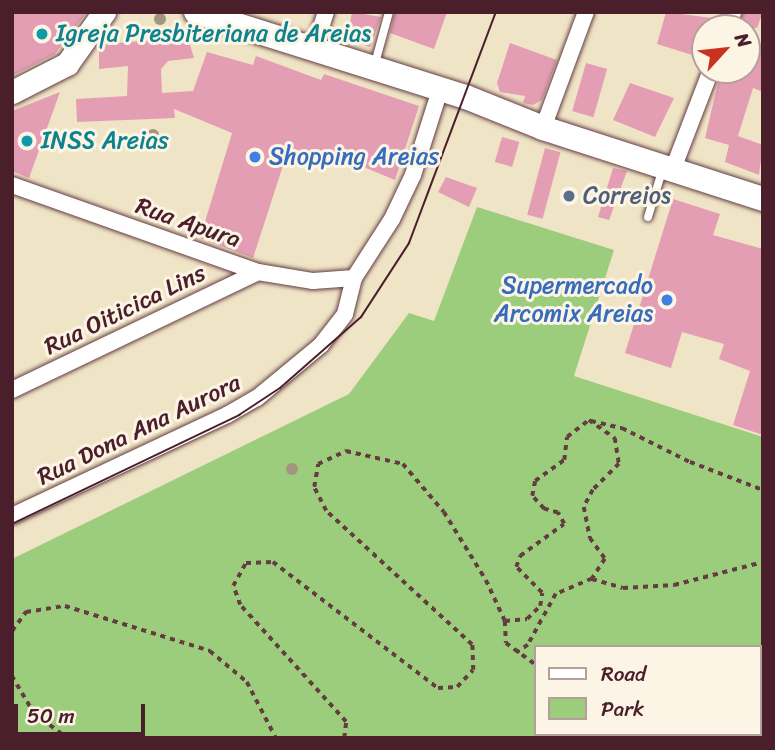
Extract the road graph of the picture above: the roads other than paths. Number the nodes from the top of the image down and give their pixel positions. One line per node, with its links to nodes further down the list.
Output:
1 (104, 12): 10 (main road)
2 (195, 12): 6 (main road)
3 (326, 12): 6 (street)
4 (389, 12): 7 (lane)
5 (586, 12): 11 (street)
6 (313, 52): 7 (main road)
7 (373, 70): 9 (main road)
8 (705, 84): 12 (street)
9 (440, 90): 11 (main road); 17 (street, Rua Dona Ana Aurora)
10 (12, 92)
11 (543, 128): 12 (main road)
12 (668, 167): 14 (main road); 15 (lane)
13 (12, 185): 16 (street, Rua Apura)
14 (763, 199)
15 (648, 217)
16 (258, 272): 17 (street, Rua Apura); 18 (street, Rua Oiticica Lins)
17 (354, 278): 19 (street, Rua Dona Ana Aurora)
18 (12, 390)
19 (12, 516)

